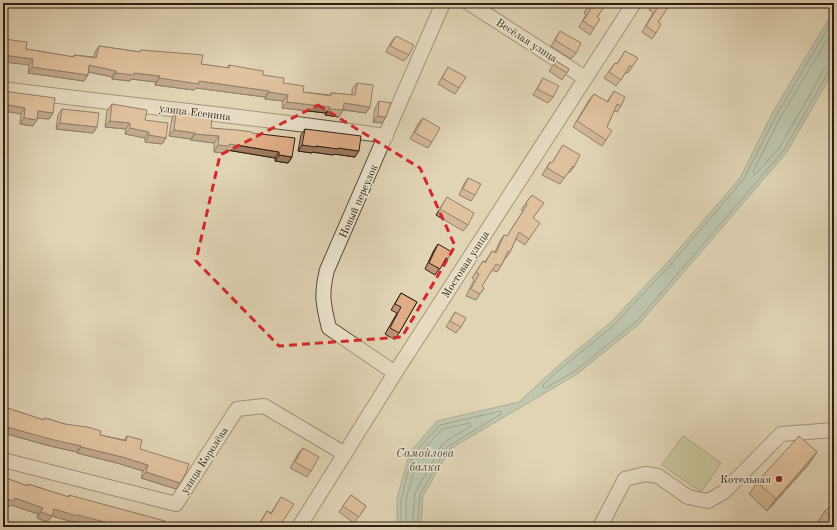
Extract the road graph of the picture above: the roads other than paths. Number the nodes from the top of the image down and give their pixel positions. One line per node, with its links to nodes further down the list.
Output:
1 (443, 3): 6 (street, Новый переулок)
2 (469, 3): 4 (street, Весёлая улица)
3 (634, 3): 4 (street, Мостовая улица)
4 (585, 78): 7 (street, Мостовая улица)
5 (3, 89): 6 (street, улица Есенина)
6 (386, 136): 7 (street, Новый переулок)
7 (395, 373): 9 (street, Мостовая улица)
8 (834, 430): 12 (street)
9 (345, 454): 10 (street, улица Королёва); 11 (street, Мостовая улица)
10 (3, 460)
11 (299, 527)
12 (600, 527)

